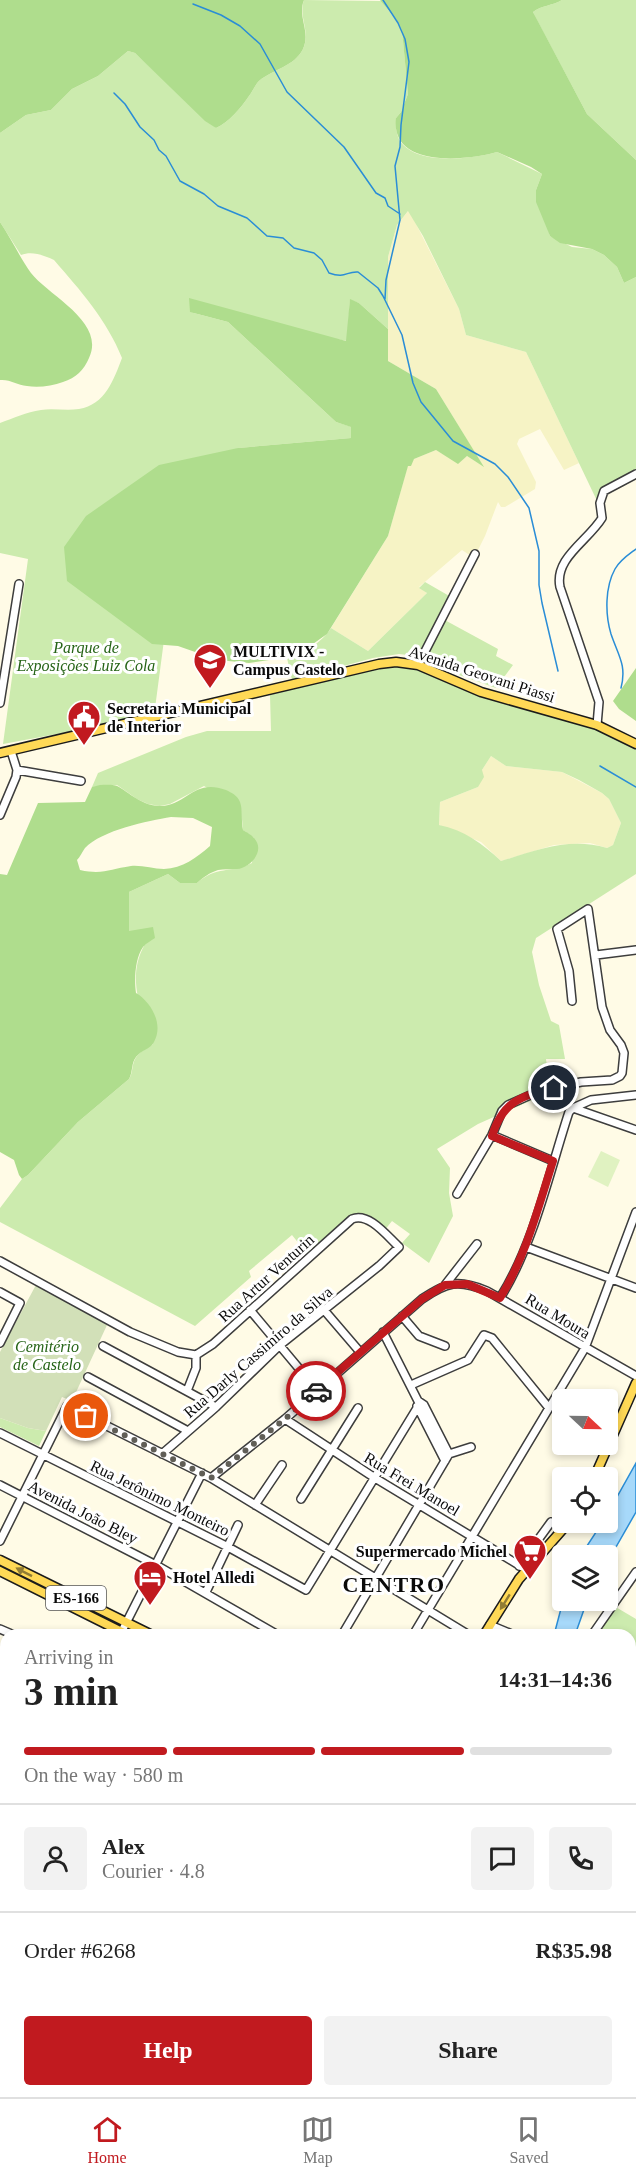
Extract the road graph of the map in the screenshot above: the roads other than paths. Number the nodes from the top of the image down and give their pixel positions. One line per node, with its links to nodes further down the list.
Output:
1 (636, 474): 7 (street)
2 (475, 554): 4 (street)
3 (19, 584): 5 (street)
4 (418, 665): 7 (main road, Avenida Geovani Piassi); 9 (main road, Avenida Geovani Piassi)
5 (2, 679): 6 (street)
6 (0, 703)
7 (597, 725): 8 (main road, Avenida Geovani Piassi)
8 (636, 744)
9 (11, 751): 10 (main road, Avenida Geovani Piassi); 11 (street)
10 (0, 753)
11 (17, 770): 12 (street); 13 (street)
12 (81, 781)
13 (0, 815)
14 (636, 950): 15 (street)
15 (596, 955): 16 (street); 20 (street)
16 (572, 1001)
17 (636, 1095): 18 (street)
18 (573, 1108): 19 (street); 21 (street)
19 (636, 1130)
20 (492, 1136): 21 (street); 22 (street)
21 (553, 1161): 26 (street)
22 (457, 1194)
23 (636, 1212): 28 (street)
24 (477, 1244): 29 (street)
25 (399, 1247): 33 (street, Rua Artur Venturin); 34 (street, Rua Darly Cassimiro da Silva)
26 (526, 1247): 28 (street); 32 (street)
27 (0, 1261): 44 (street)
28 (611, 1279): 30 (street); 42 (street)
29 (445, 1285): 32 (street, Rua Moura); 35 (street)
30 (636, 1288)
31 (0, 1292): 36 (street)
32 (500, 1298): 42 (street, Rua Moura)
33 (250, 1310): 39 (street); 44 (street, Rua Artur Venturin)
34 (324, 1310): 39 (street, Rua Darly Cassimiro da Silva); 43 (street)
35 (402, 1316): 37 (street); 41 (street)
36 (4, 1327): 38 (street)
37 (383, 1332): 43 (street); 48 (street)
38 (0, 1343)
39 (280, 1345): 49 (street); 52 (street, Rua Darly Cassimiro da Silva)
40 (103, 1346): 50 (street)
41 (444, 1346)
42 (585, 1348): 45 (street, Rua Moura); 54 (street)
43 (360, 1352): 49 (street)
44 (196, 1355): 50 (street)
45 (636, 1376)
46 (88, 1377): 56 (street)
47 (636, 1383): 64 (main road)
48 (411, 1385): 51 (street); 54 (street)
49 (317, 1390): 55 (street)
50 (187, 1391): 52 (street)
51 (418, 1404): 62 (street); 67 (street)
52 (216, 1407): 56 (street, Rua Darly Cassimiro da Silva)
53 (358, 1408): 59 (street)
54 (549, 1408): 77 (street)
55 (285, 1419): 59 (street, Rua Frei Manoel); 66 (street)
56 (188, 1431): 60 (street, Rua Darly Cassimiro da Silva)
57 (0, 1433): 61 (street, Rua Jerônimo Monteiro)
58 (471, 1447): 62 (street)
59 (332, 1450): 67 (street, Rua Frei Manoel); 70 (street)
60 (162, 1454): 61 (street); 65 (street)
61 (43, 1455): 69 (street); 73 (street, Rua Jerônimo Monteiro)
62 (447, 1457): 72 (street)
63 (282, 1465): 71 (street)
64 (599, 1467)
65 (202, 1473): 66 (street); 73 (street)
66 (211, 1478): 71 (street)
67 (375, 1478): 72 (street, Rua Frei Manoel); 80 (street)
68 (0, 1485): 69 (street, Avenida João Bley)
69 (22, 1496): 78 (street); 82 (street, Avenida João Bley)
70 (301, 1499)
71 (255, 1505): 80 (street)
72 (420, 1505): 77 (street, Rua Frei Manoel); 86 (street)
73 (177, 1522): 79 (street, Rua Jerônimo Monteiro); 82 (street)
74 (551, 1522): 83 (street)
75 (238, 1525): 79 (street)
76 (558, 1533): 83 (main road)
77 (472, 1537): 83 (street, Rua Frei Manoel); 88 (street)
78 (0, 1541)
79 (228, 1547): 80 (street, Rua Jerônimo Monteiro); 87 (street)
80 (331, 1550): 86 (street)
81 (0, 1560): 89 (main road, ES-166, one-way to 81)
82 (156, 1565): 87 (street, Avenida João Bley); 89 (street)
83 (523, 1568): 90 (main road, one-way to 90)
84 (0, 1571): 91 (main road, ES-166)
85 (636, 1572): 100 (street)
86 (378, 1578): 88 (street); 95 (street)
87 (206, 1592): 94 (street, Avenida João Bley)
88 (428, 1610): 96 (street); 97 (street)
89 (127, 1622): 92 (street); 93 (main road, ES-166)
90 (490, 1625): 98 (main road); 99 (street)
91 (113, 1629)
92 (125, 1629)
93 (140, 1629)
94 (268, 1629)
95 (346, 1629)
96 (417, 1629)
97 (459, 1629)
98 (488, 1629)
99 (500, 1629)
100 (596, 1629)

